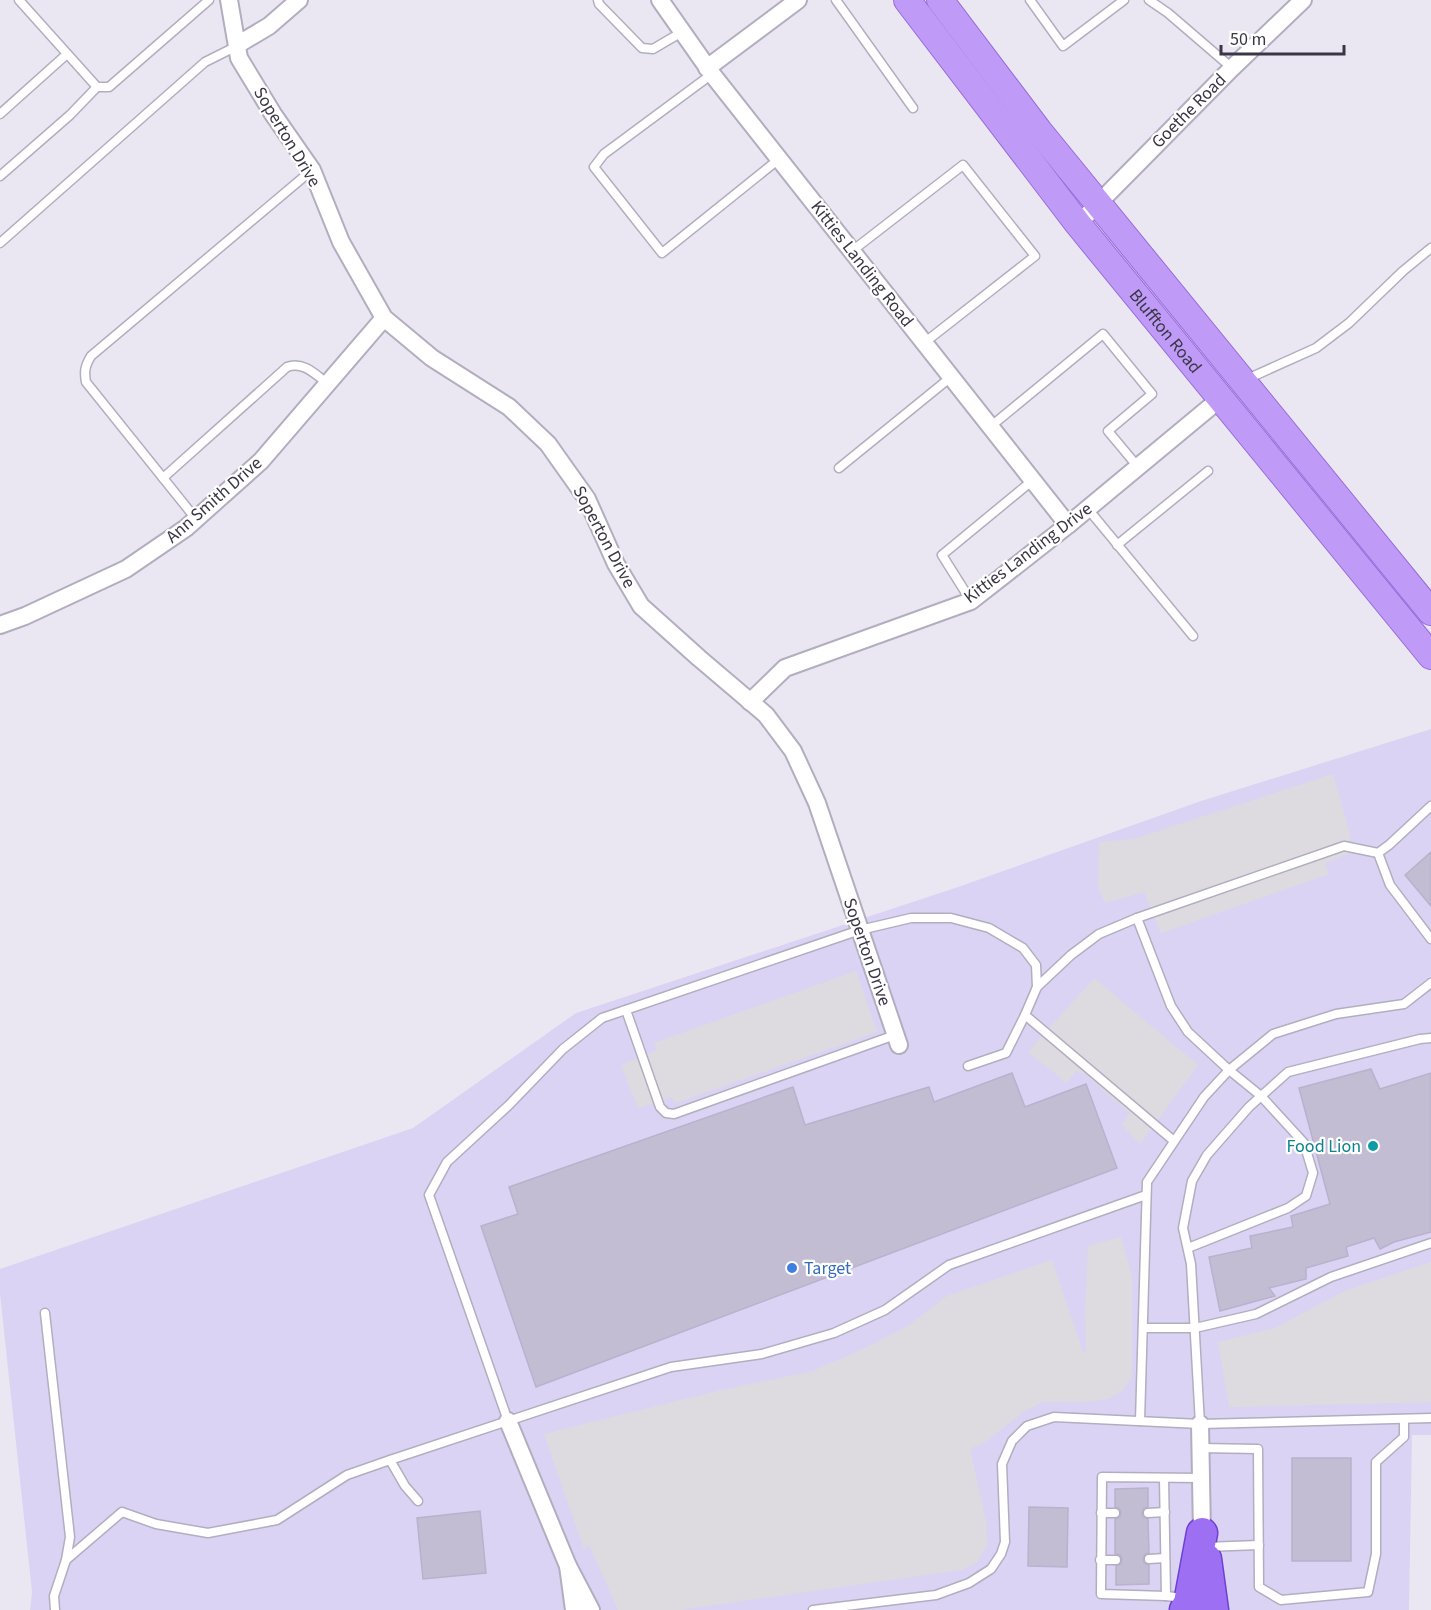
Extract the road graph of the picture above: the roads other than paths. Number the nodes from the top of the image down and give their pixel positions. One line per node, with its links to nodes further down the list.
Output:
1 (19, 0): 17 (lane)
2 (209, 0): 20 (lane)
3 (229, 0): 16 (street, Soperton Drive)
4 (299, 0): 16 (street)
5 (598, 0): 15 (lane)
6 (660, 0): 15 (street, Kitties Landing Road)
7 (798, 0): 19 (street)
8 (836, 0): 21 (lane)
9 (907, 0): 27 (main road, Bluffton Road)
10 (940, 0): 26 (main road, Bluffton Road)
11 (1030, 0): 12 (lane)
12 (1124, 0)
13 (1149, 0): 18 (lane)
14 (1303, 0): 18 (street, Goethe Road)
15 (682, 32): 19 (street, Kitties Landing Road)
16 (237, 45): 24 (street, Soperton Drive); 28 (lane)
17 (67, 54): 20 (lane); 22 (lane)
18 (1233, 68): 26 (street, Goethe Road)
19 (710, 71): 23 (street, Kitties Landing Road); 23 (lane)
20 (97, 87): 25 (lane)
21 (913, 108)
22 (0, 114)
23 (779, 159): 30 (street, Kitties Landing Road)
24 (312, 170): 31 (street, Soperton Drive); 40 (lane)
25 (0, 176)
26 (1098, 202): 27 (street, Goethe Road); 35 (main road, Bluffton Road)
27 (1078, 224): 35 (main road, Bluffton Road)
28 (0, 243)
29 (1431, 248): 35 (lane)
30 (852, 251): 32 (street, Kitties Landing Road); 32 (lane)
31 (384, 318): 34 (street, Ann Smith Drive); 51 (street, Soperton Drive)
32 (924, 343): 33 (street, Kitties Landing Road)
33 (951, 377): 36 (street, Kitties Landing Road); 38 (lane)
34 (327, 384): 40 (lane); 43 (street, Ann Smith Drive)
35 (1231, 389): 37 (street, Kitties Landing Drive); 47 (main road, Bluffton Road); 50 (main road, Bluffton Road)
36 (990, 427): 37 (lane); 41 (street, Kitties Landing Road)
37 (1138, 467): 42 (street, Kitties Landing Drive)
38 (839, 468)
39 (1208, 471): 45 (lane)
40 (163, 478): 43 (lane)
41 (1033, 480): 44 (street, Kitties Landing Road); 46 (lane)
42 (1088, 509): 44 (street, Kitties Landing Drive); 45 (lane)
43 (196, 519): 48 (street, Ann Smith Drive)
44 (1068, 525): 46 (street, Kitties Landing Drive)
45 (1117, 545): 49 (lane)
46 (971, 601): 51 (street, Kitties Landing Drive)
47 (1431, 612)
48 (0, 625)
49 (1193, 636)
50 (1431, 656)
51 (750, 702): 55 (street, Soperton Drive)
52 (1431, 806): 53 (lane)
53 (1378, 853): 54 (lane); 56 (lane)
54 (1137, 918): 58 (lane); 64 (lane)
55 (860, 930): 58 (lane); 59 (lane); 62 (street, Soperton Drive)
56 (1431, 939)
57 (1431, 983): 64 (lane)
58 (1037, 987): 60 (lane)
59 (626, 1010): 62 (lane); 76 (lane)
60 (1025, 1015): 63 (lane); 66 (lane)
61 (1431, 1038): 65 (lane)
62 (897, 1040)
63 (968, 1066)
64 (1229, 1070): 65 (lane); 66 (lane)
65 (1261, 1096): 69 (lane); 69 (lane)
66 (1174, 1141): 67 (lane)
67 (1146, 1195): 71 (lane); 76 (lane)
68 (1431, 1243): 72 (lane)
69 (1188, 1248): 72 (lane)
70 (45, 1313): 91 (lane)
71 (1143, 1328): 72 (lane); 75 (lane)
72 (1195, 1328): 77 (lane)
73 (1431, 1418): 74 (lane)
74 (1404, 1419): 77 (lane); 88 (lane)
75 (1140, 1420): 77 (lane); 99 (lane)
76 (508, 1421): 79 (lane); 94 (street)
77 (1200, 1424): 78 (street)
78 (1200, 1448): 81 (street); 88 (lane)
79 (390, 1460): 82 (lane); 91 (lane)
80 (1164, 1478): 81 (lane); 83 (lane); 84 (lane)
81 (1201, 1478): 87 (street)
82 (418, 1501)
83 (1165, 1512): 86 (lane); 90 (lane)
84 (1101, 1513): 85 (lane); 92 (lane)
85 (1115, 1513)
86 (1148, 1513)
87 (1202, 1542): 88 (lane); 95 (highway)
88 (1259, 1545)
89 (1149, 1558): 90 (lane)
90 (1165, 1558): 95 (lane)
91 (66, 1560): 96 (lane)
92 (1101, 1560): 93 (lane); 95 (lane)
93 (1116, 1560)
94 (568, 1566): 97 (street); 98 (street)
95 (1188, 1604)
96 (56, 1610)
97 (574, 1610)
98 (591, 1610)
99 (813, 1610)

